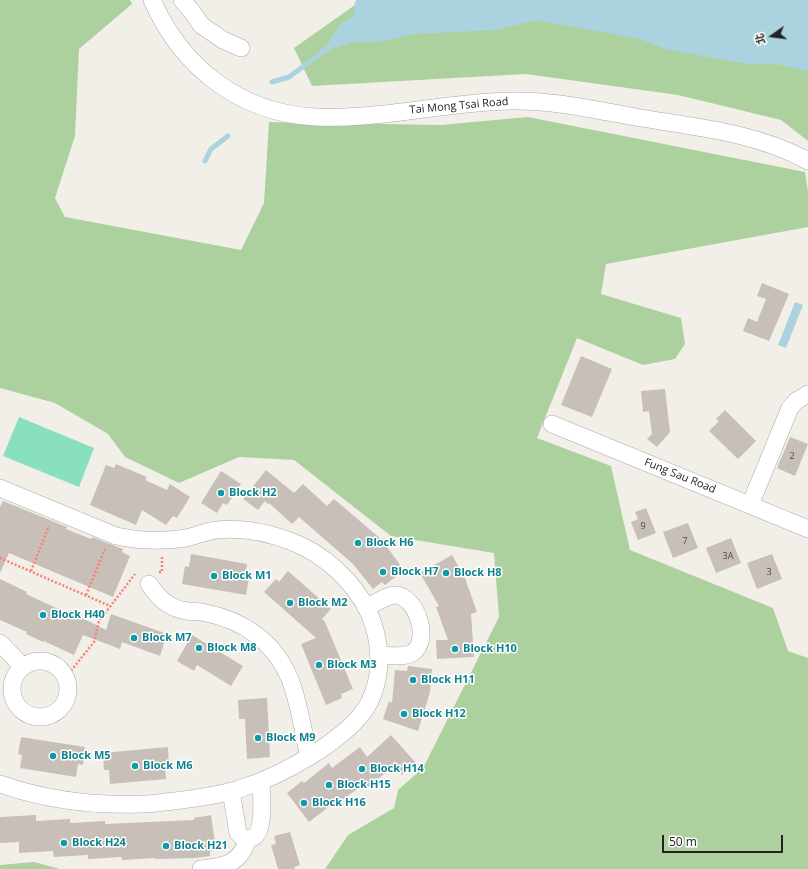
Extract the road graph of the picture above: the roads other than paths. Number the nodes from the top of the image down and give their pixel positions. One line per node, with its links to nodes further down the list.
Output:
1 (152, 0): 4 (street, Tai Mong Tsai Road)
2 (182, 0): 3 (street)
3 (241, 48)
4 (808, 161)
5 (808, 394): 8 (street)
6 (552, 424): 8 (street, Fung Sau Road)
7 (0, 488): 11 (street)
8 (750, 505): 9 (street, Fung Sau Road)
9 (808, 529)
10 (149, 584): 15 (street)
11 (366, 608): 13 (street); 13 (street)
12 (0, 643): 14 (street)
13 (379, 655): 15 (street)
14 (23, 667): 14 (street)
15 (309, 757): 16 (street)
16 (261, 782): 18 (street); 19 (street)
17 (0, 784): 18 (street)
18 (231, 791): 19 (street)
19 (248, 839): 20 (street)
20 (201, 869)

